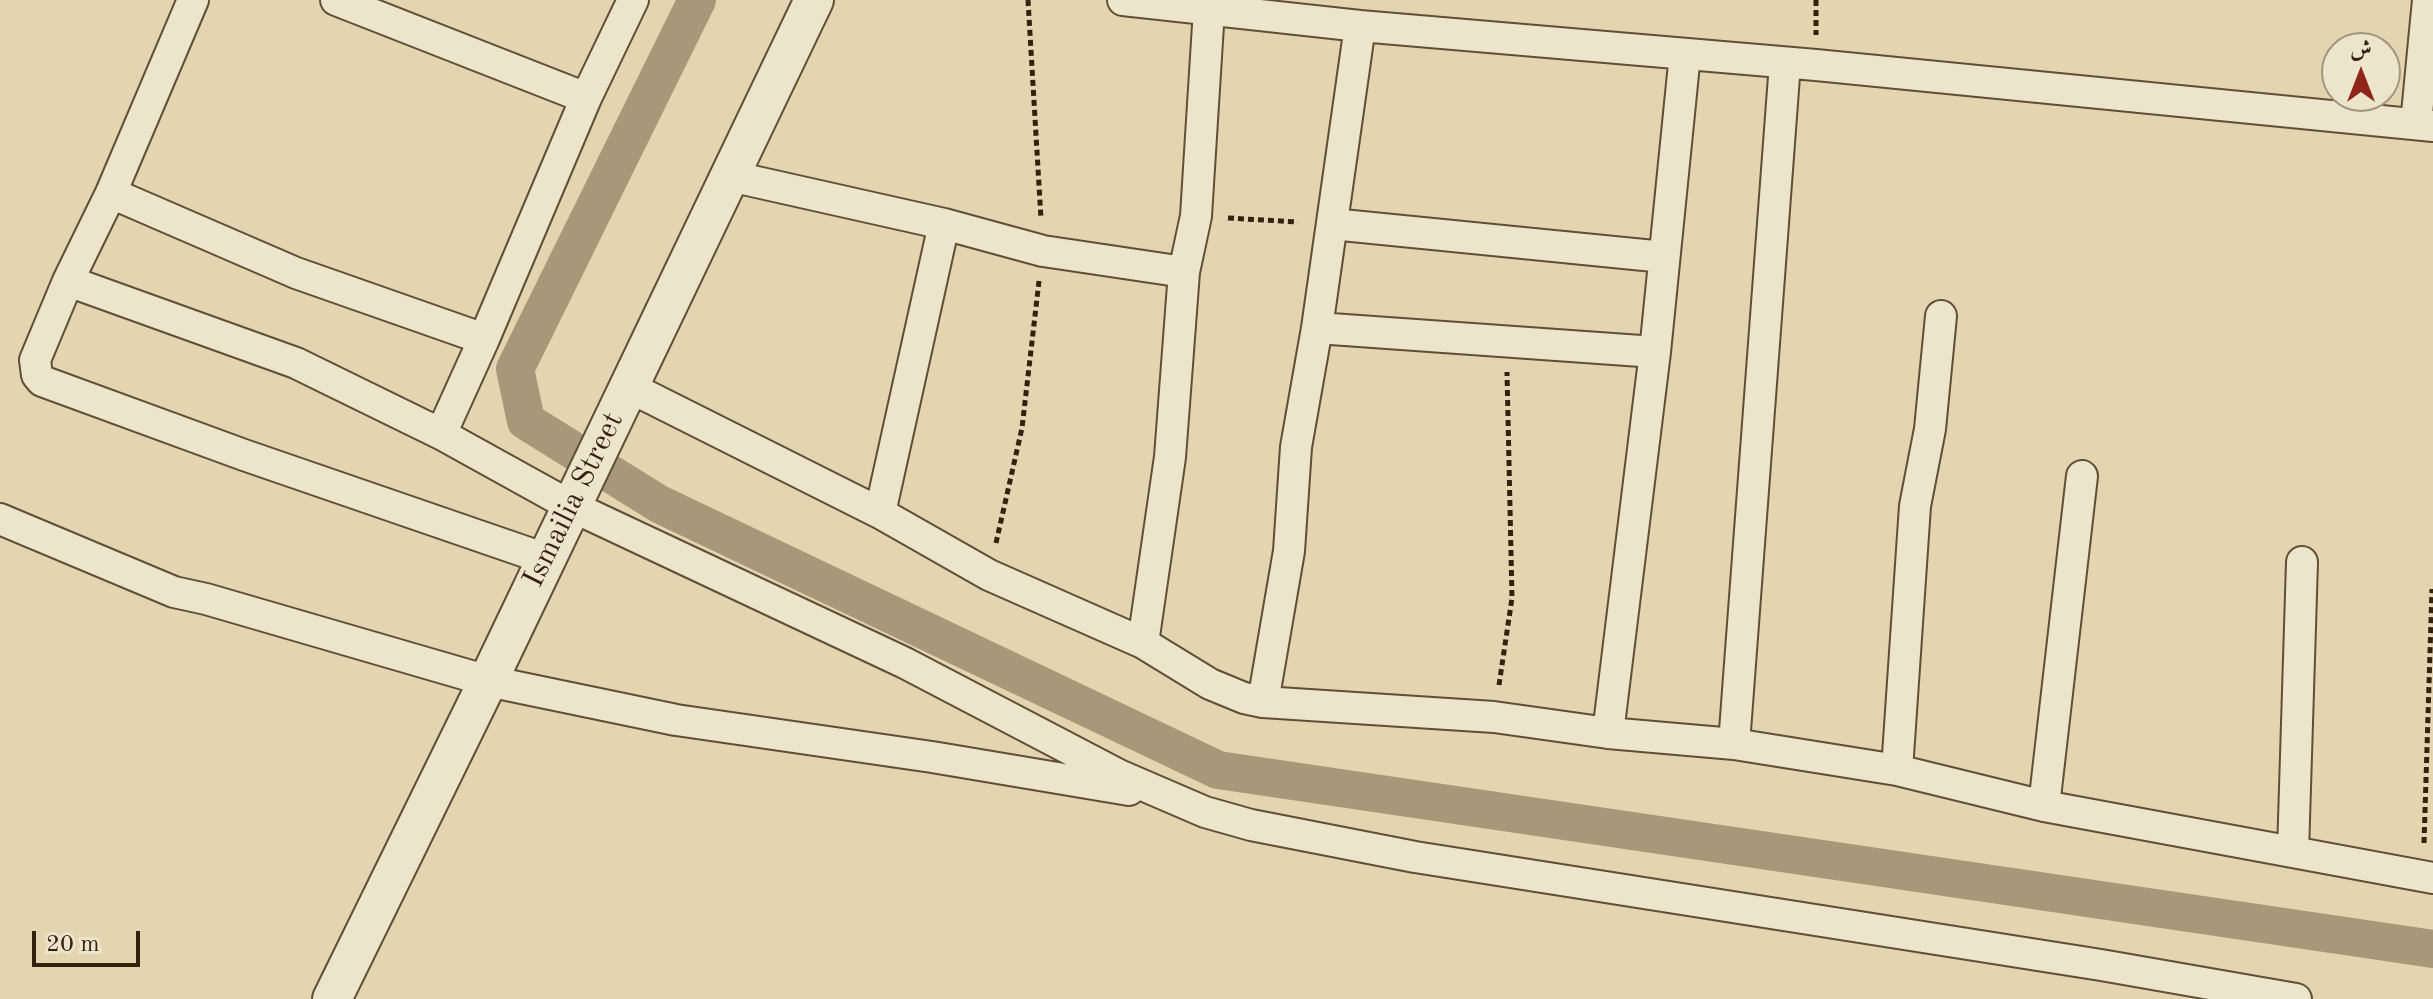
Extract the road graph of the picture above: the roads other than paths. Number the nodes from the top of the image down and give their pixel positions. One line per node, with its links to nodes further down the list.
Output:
1 (193, 0): 15 (street)
2 (336, 0): 12 (street)
3 (633, 0): 12 (street)
4 (814, 0): 14 (street, Ismailia Street)
5 (1123, 0): 8 (street)
6 (2428, 0): 13 (street)
7 (1265, 7): 8 (street); 9 (street)
8 (1209, 9): 19 (street)
9 (1360, 26): 10 (street); 17 (street)
10 (1685, 54): 11 (street); 18 (street)
11 (1785, 63): 13 (street); 37 (street)
12 (586, 98): 23 (street)
13 (2425, 125)
14 (730, 176): 16 (street); 25 (street, Ismailia Street)
15 (111, 193): 20 (street); 23 (street)
16 (944, 224): 19 (street); 29 (street)
17 (1332, 224): 18 (street); 22 (street)
18 (1664, 257): 24 (street)
19 (1184, 272): 33 (street)
20 (68, 281): 26 (street); 31 (street)
21 (1941, 316): 38 (street)
22 (1317, 328): 24 (street); 35 (street)
23 (484, 339): 26 (street)
24 (1655, 352): 36 (street)
25 (622, 401): 28 (street, Ismailia Street); 29 (street)
26 (441, 434): 28 (street)
27 (2082, 476): 40 (street)
28 (577, 494): 31 (street, Ismailia Street); 39 (street)
29 (880, 513): 33 (street)
30 (0, 519): 34 (street)
31 (546, 559): 34 (street, Ismailia Street)
32 (2302, 562): 41 (street)
33 (1143, 643): 35 (street)
34 (488, 681): 39 (street); 43 (street, Ismailia Street)
35 (1263, 702): 36 (street)
36 (1608, 733): 37 (street)
37 (1734, 744): 38 (street)
38 (1897, 770): 40 (street)
39 (1165, 797): 44 (street)
40 (2044, 806): 41 (street)
41 (2293, 852): 42 (street)
42 (2428, 877)
43 (332, 999)
44 (2296, 999)

